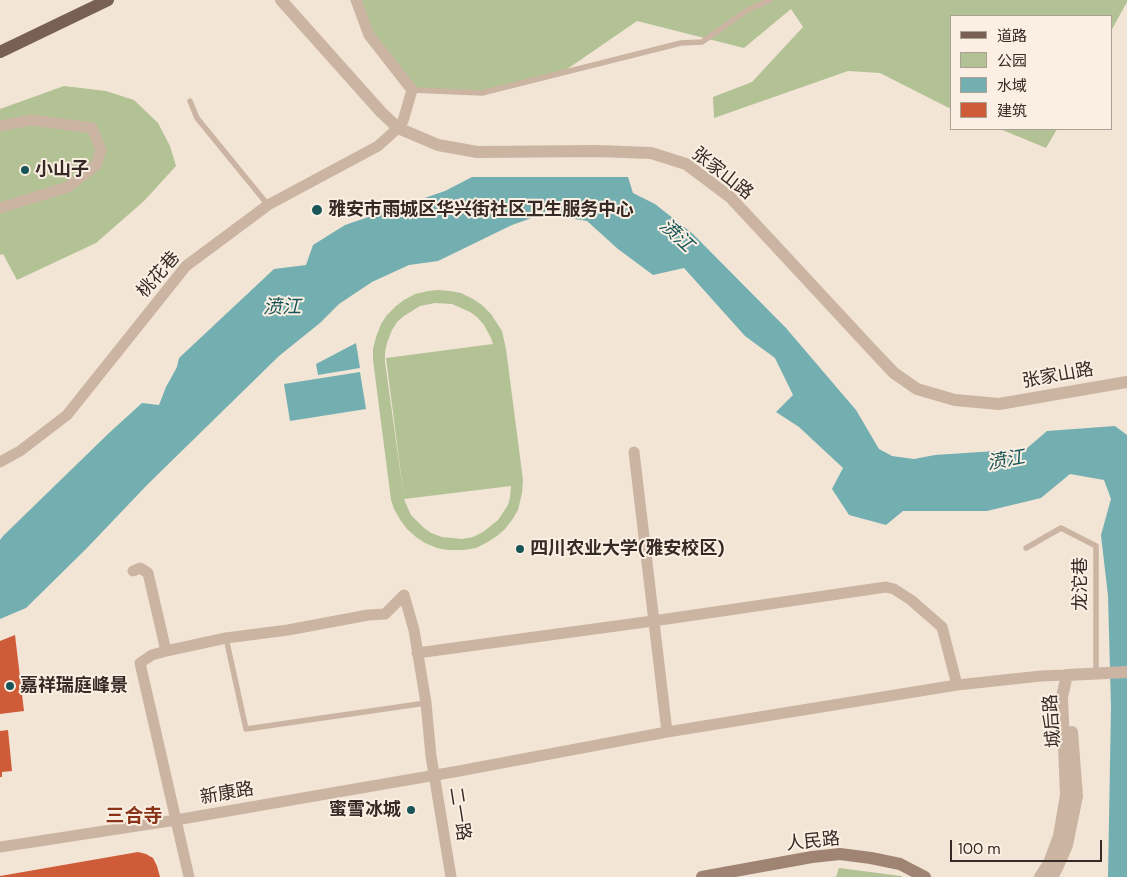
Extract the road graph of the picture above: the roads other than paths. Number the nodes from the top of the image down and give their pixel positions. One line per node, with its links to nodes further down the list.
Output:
1 (108, 0): 5 (main road)
2 (281, 0): 9 (street, 张家山路)
3 (356, 0): 6 (street)
4 (770, 0): 6 (lane)
5 (0, 52)
6 (412, 90): 9 (street)
7 (190, 101): 10 (lane)
8 (0, 126): 11 (street)
9 (398, 128): 10 (street, 桃花巷); 12 (street, 张家山路)
10 (268, 205): 14 (street, 桃花巷)
11 (0, 208)
12 (1127, 382)
13 (634, 452): 17 (street)
14 (0, 462)
15 (1026, 548): 22 (lane, 龙沱巷)
16 (133, 571): 19 (street)
17 (653, 621): 20 (street); 24 (street); 26 (street)
18 (226, 638): 19 (street); 20 (street, 二一路); 25 (lane)
19 (166, 651): 28 (street)
20 (418, 653): 25 (street, 二一路)
21 (1127, 672): 22 (street)
22 (1096, 673): 23 (street)
23 (1067, 675): 24 (street, 新康路); 34 (street, 城后路); 35 (street, 城后路)
24 (957, 685): 26 (street, 新康路)
25 (426, 702): 27 (street, 二一路)
26 (666, 732): 27 (street, 新康路)
27 (434, 774): 28 (street, 新康路); 31 (street, 二一路)
28 (176, 820): 29 (street, 新康路); 30 (street)
29 (0, 847)
30 (189, 877)
31 (452, 877)
32 (702, 877): 33 (main road, 人民路)
33 (925, 877)
34 (1040, 877)
35 (1052, 877)

